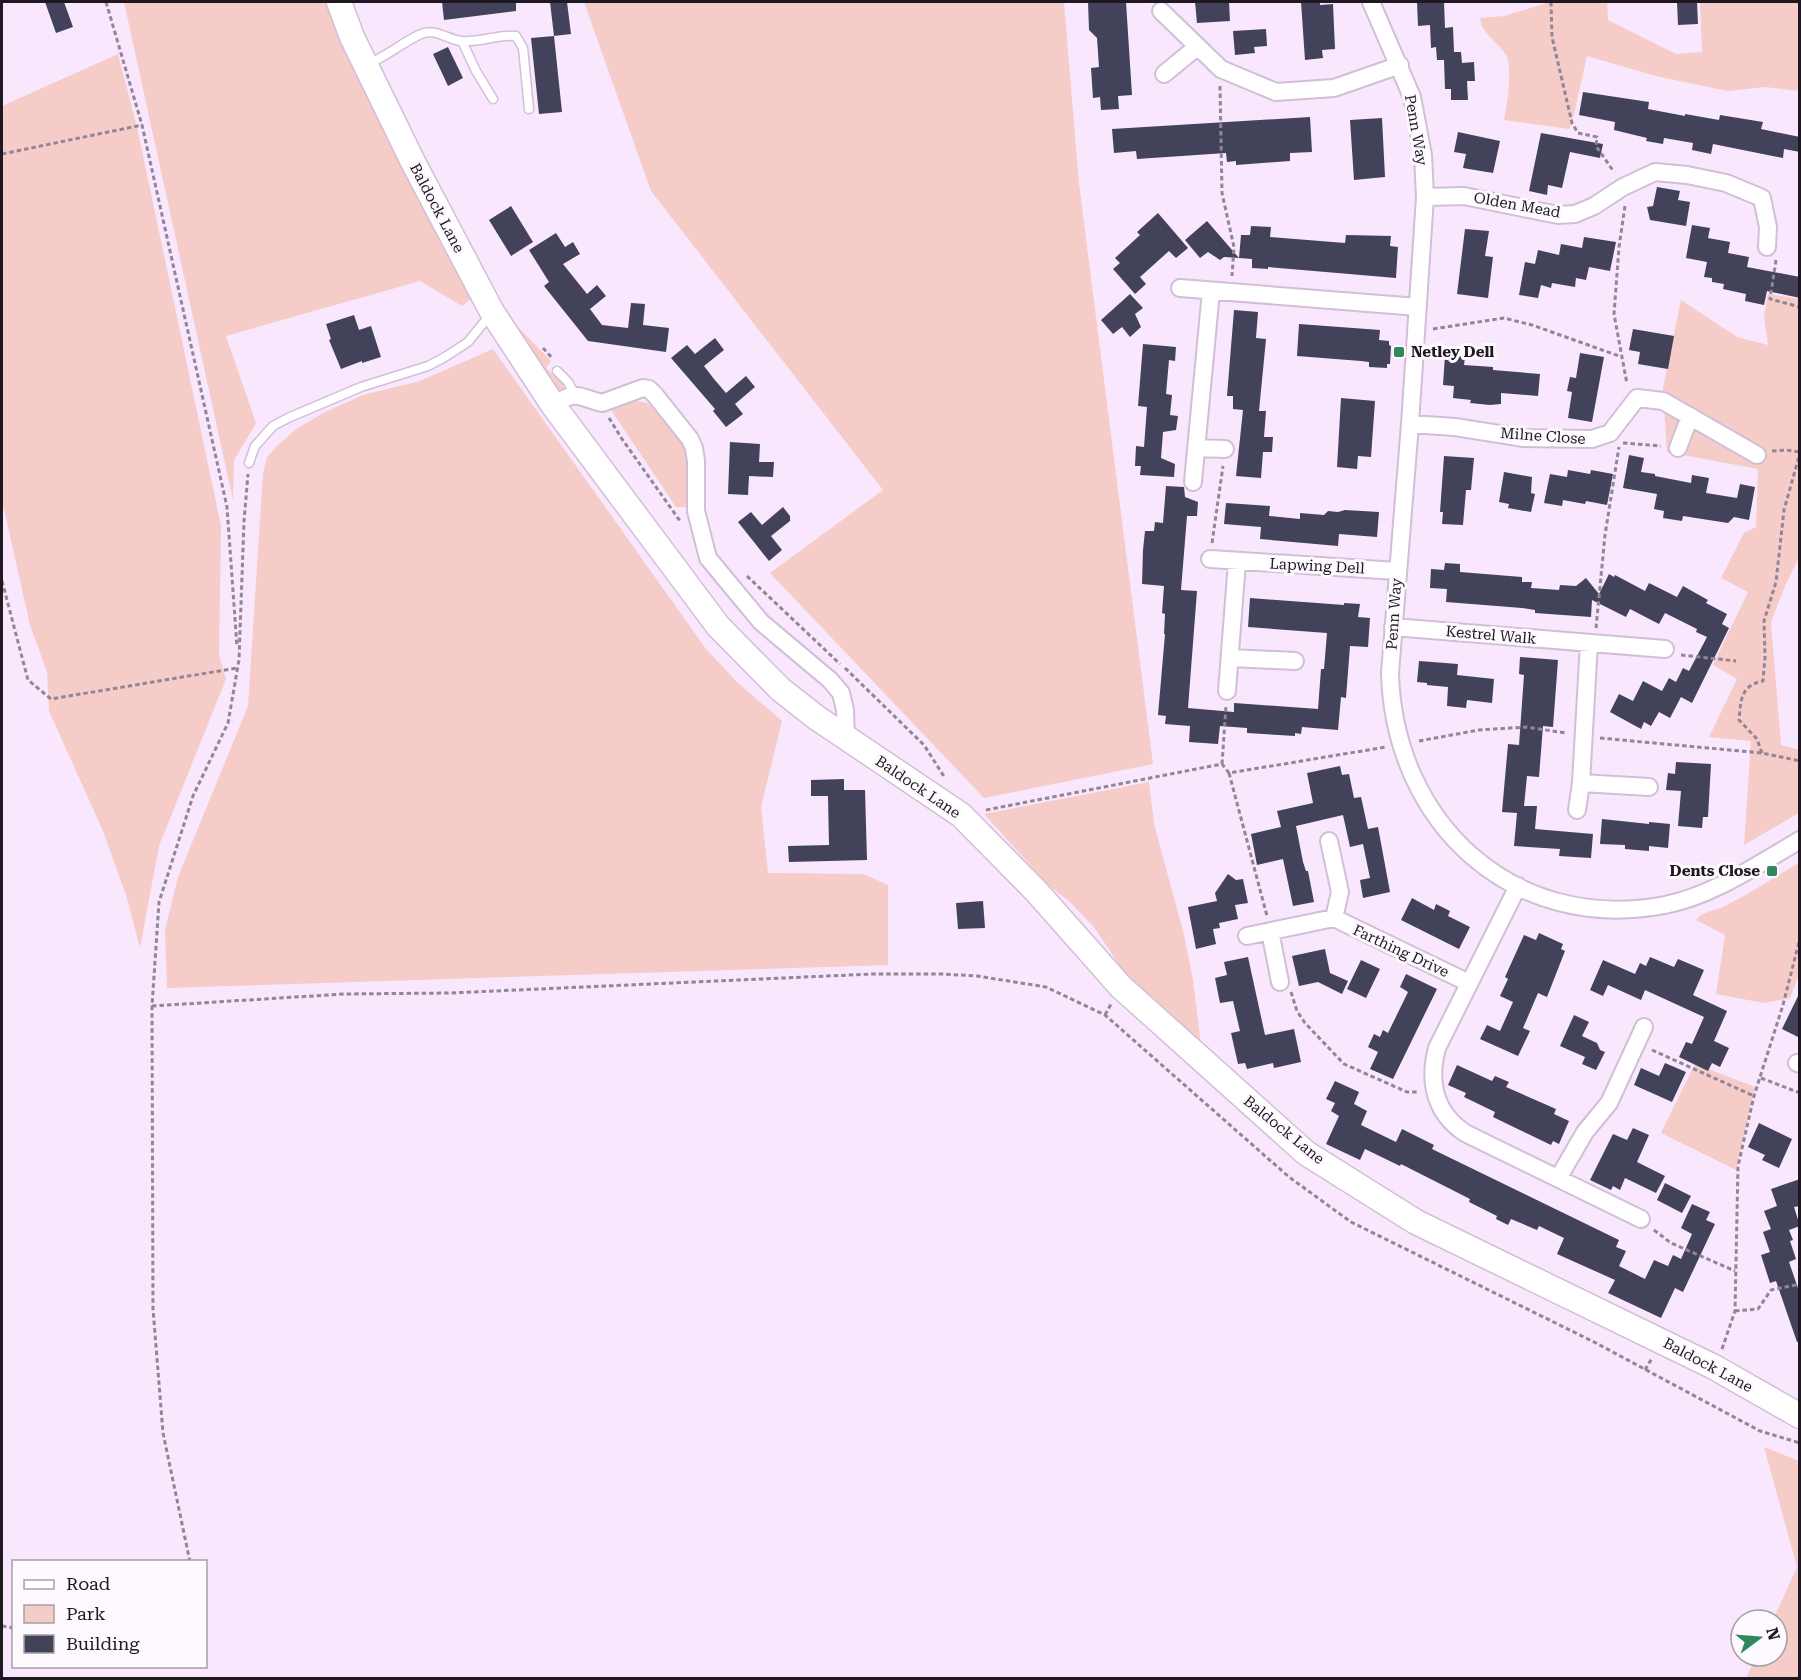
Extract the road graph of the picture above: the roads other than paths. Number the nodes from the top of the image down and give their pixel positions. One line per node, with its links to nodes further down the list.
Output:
1 (339, 2): 6 (street, Baldock Lane)
2 (1371, 2): 7 (street, Penn Way)
3 (1161, 11): 5 (street)
4 (462, 41): 6 (lane); 9 (lane); 10 (lane)
5 (1197, 47): 7 (street); 8 (street)
6 (365, 65): 16 (street, Baldock Lane)
7 (1400, 65): 11 (street, Penn Way)
8 (1164, 74)
9 (493, 99)
10 (529, 109)
11 (1425, 197): 12 (street, Olden Mead); 15 (street, Penn Way)
12 (1767, 247)
13 (1180, 288): 14 (street)
14 (1211, 291): 15 (street); 21 (street)
15 (1418, 307): 20 (street, Penn Way)
16 (492, 312): 18 (street, Baldock Lane); 25 (lane)
17 (558, 371): 18 (lane)
18 (564, 400): 36 (street, Baldock Lane); 36 (street)
19 (1690, 416): 20 (street, Milne Close); 22 (street); 24 (street)
20 (1410, 424): 29 (street, Penn Way)
21 (1196, 448): 23 (street); 26 (street)
22 (1678, 448)
23 (1225, 449)
24 (1757, 455)
25 (249, 463)
26 (1192, 482)
27 (1210, 559): 28 (street, Lapwing Dell)
28 (1237, 562): 29 (street, Lapwing Dell); 33 (street)
29 (1397, 571): 30 (street, Penn Way)
30 (1394, 627): 31 (street, Kestrel Walk); 42 (street, Penn Way)
31 (1589, 643): 32 (street, Kestrel Walk); 37 (street)
32 (1665, 648)
33 (1231, 658): 34 (street); 35 (street)
34 (1295, 661)
35 (1227, 691)
36 (846, 738): 51 (street, Baldock Lane)
37 (1581, 783): 38 (street); 39 (street)
38 (1649, 787)
39 (1577, 810)
40 (1800, 840): 42 (street, Penn Way)
41 (1329, 841): 43 (street)
42 (1518, 886): 47 (street)
43 (1334, 918): 44 (street); 47 (street, Farthing Drive)
44 (1270, 931): 45 (street); 46 (street)
45 (1247, 936)
46 (1280, 982)
47 (1469, 983): 49 (street)
48 (1644, 1027): 49 (street)
49 (1559, 1177): 50 (street)
50 (1641, 1219)
51 (1800, 1416)

